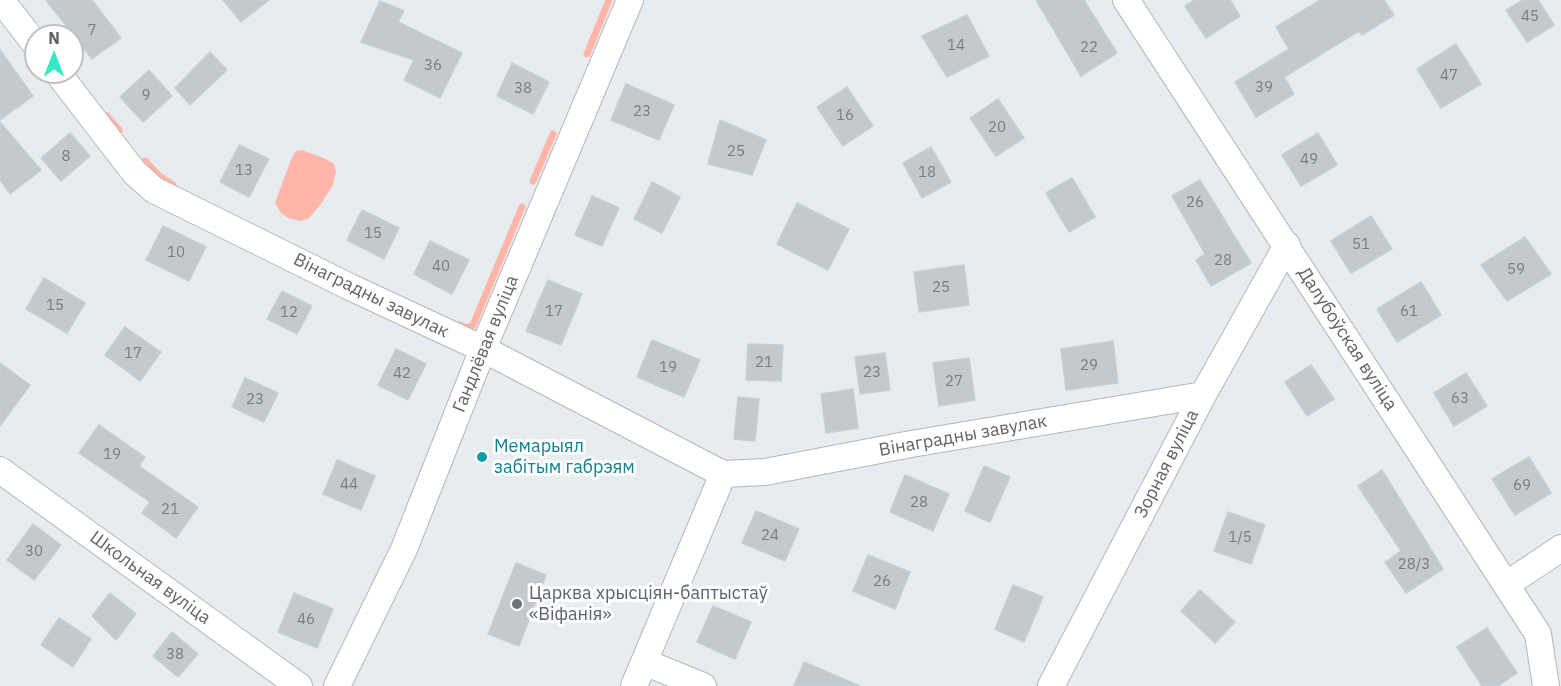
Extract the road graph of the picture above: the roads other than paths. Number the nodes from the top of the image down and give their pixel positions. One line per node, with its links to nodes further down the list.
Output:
1 (1, 0): 4 (street)
2 (630, 0): 7 (street, Гандлёвая вуліца)
3 (1126, 0): 6 (street, Далубоўская вуліца)
4 (24, 30)
5 (66, 84): 7 (street, Вінаградны завулак)
6 (1287, 245): 8 (street, Зорная вуліца); 12 (street, Далубоўская вуліца)
7 (483, 349): 10 (street, Вінаградны завулак); 15 (street, Гандлёвая вуліца)
8 (1203, 395): 10 (street, Вінаградны завулак); 18 (street, Зорная вуліца)
9 (0, 470): 14 (street, Школьная вуліца)
10 (723, 474): 13 (street)
11 (1561, 548): 12 (street)
12 (1506, 585): 19 (street, Далубоўская вуліца)
13 (644, 662): 16 (street); 17 (street)
14 (299, 686)
15 (337, 686)
16 (634, 686)
17 (703, 686)
18 (1052, 686)
19 (1546, 686)

